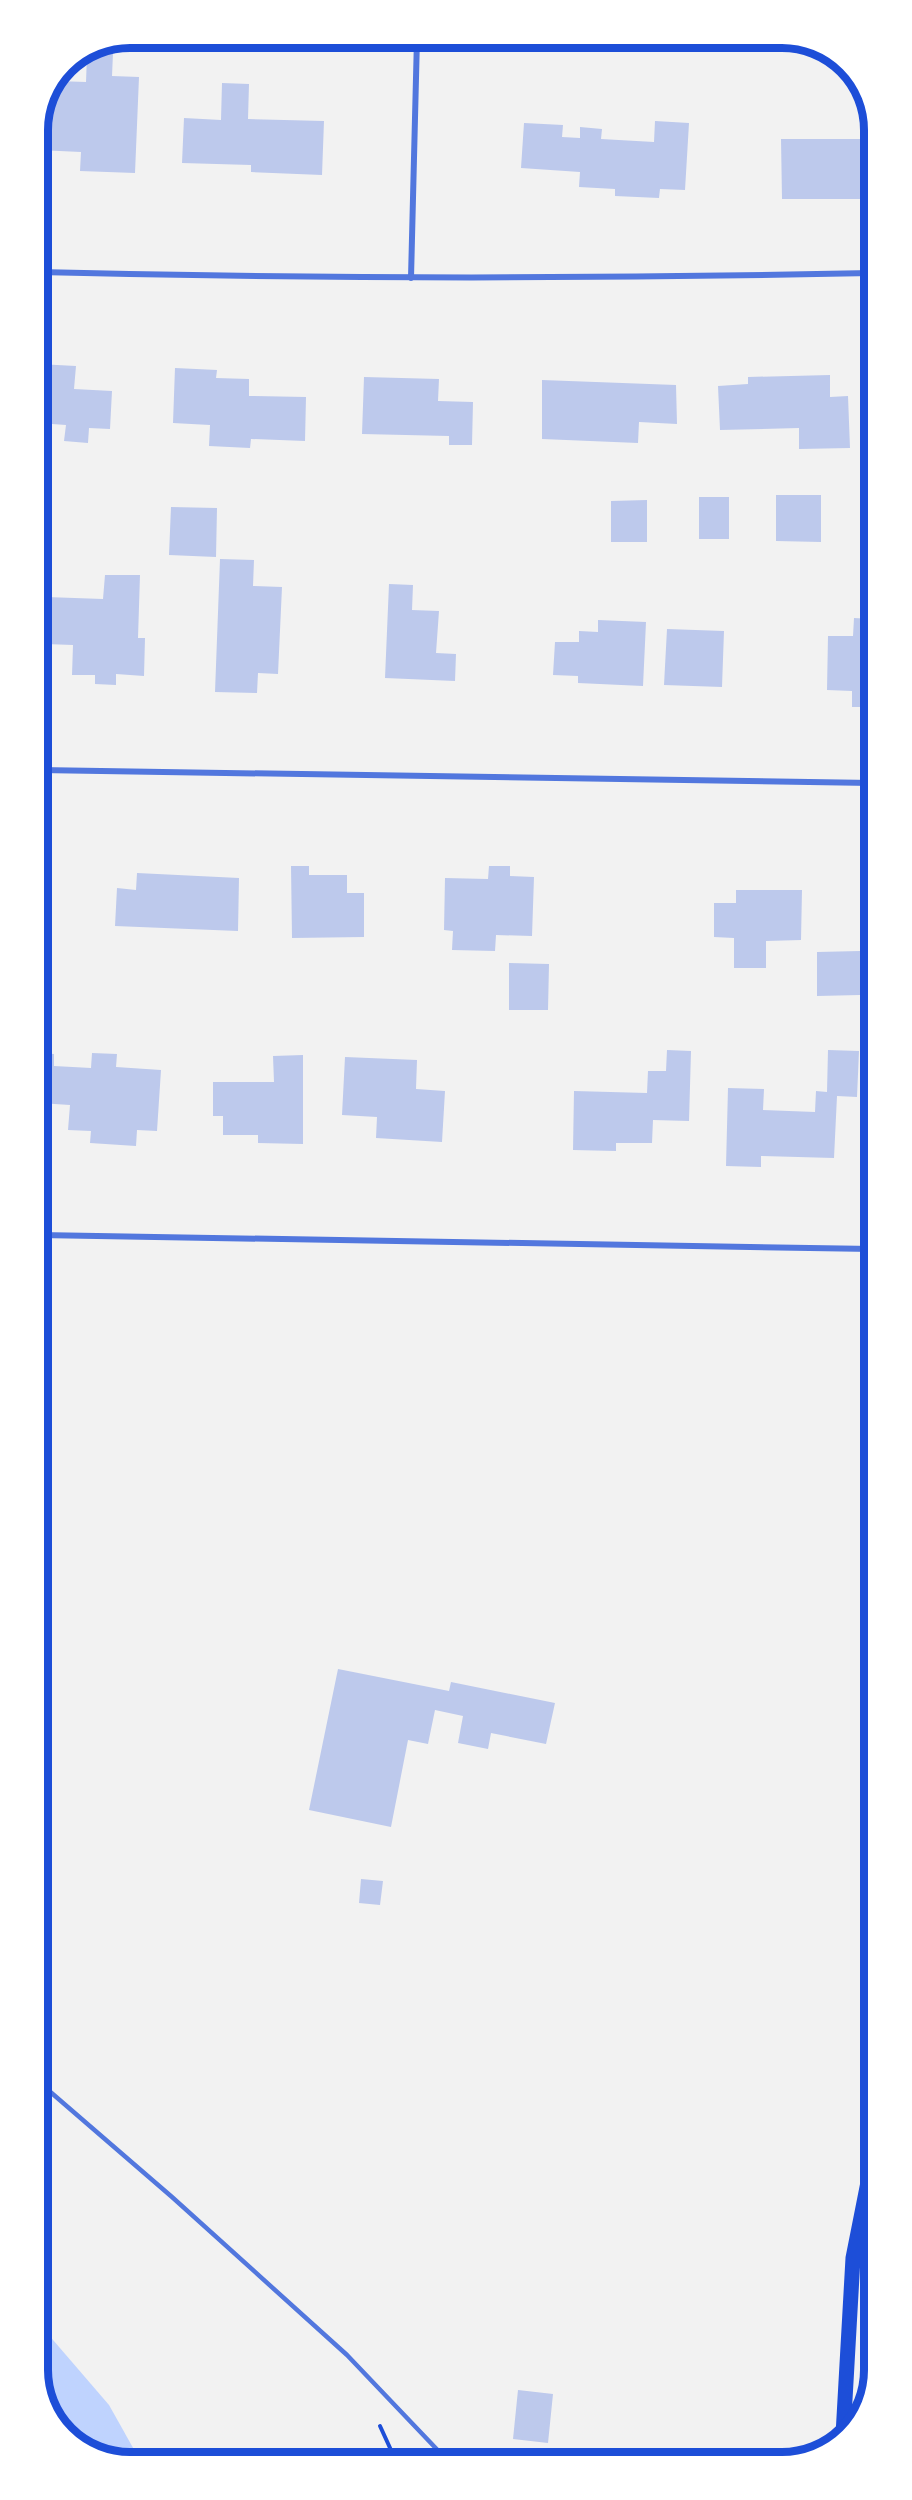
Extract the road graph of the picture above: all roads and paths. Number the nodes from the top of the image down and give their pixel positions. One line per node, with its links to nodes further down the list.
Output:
1 (417, 48): 4 (street)
2 (48, 272): 4 (street)
3 (864, 273): 4 (street)
4 (411, 278)
5 (48, 770): 6 (street)
6 (864, 783)
7 (48, 1235): 8 (street)
8 (864, 1249)
9 (48, 2090): 12 (lane)
10 (864, 2202): 11 (main road)
11 (844, 2424)
12 (439, 2452)

